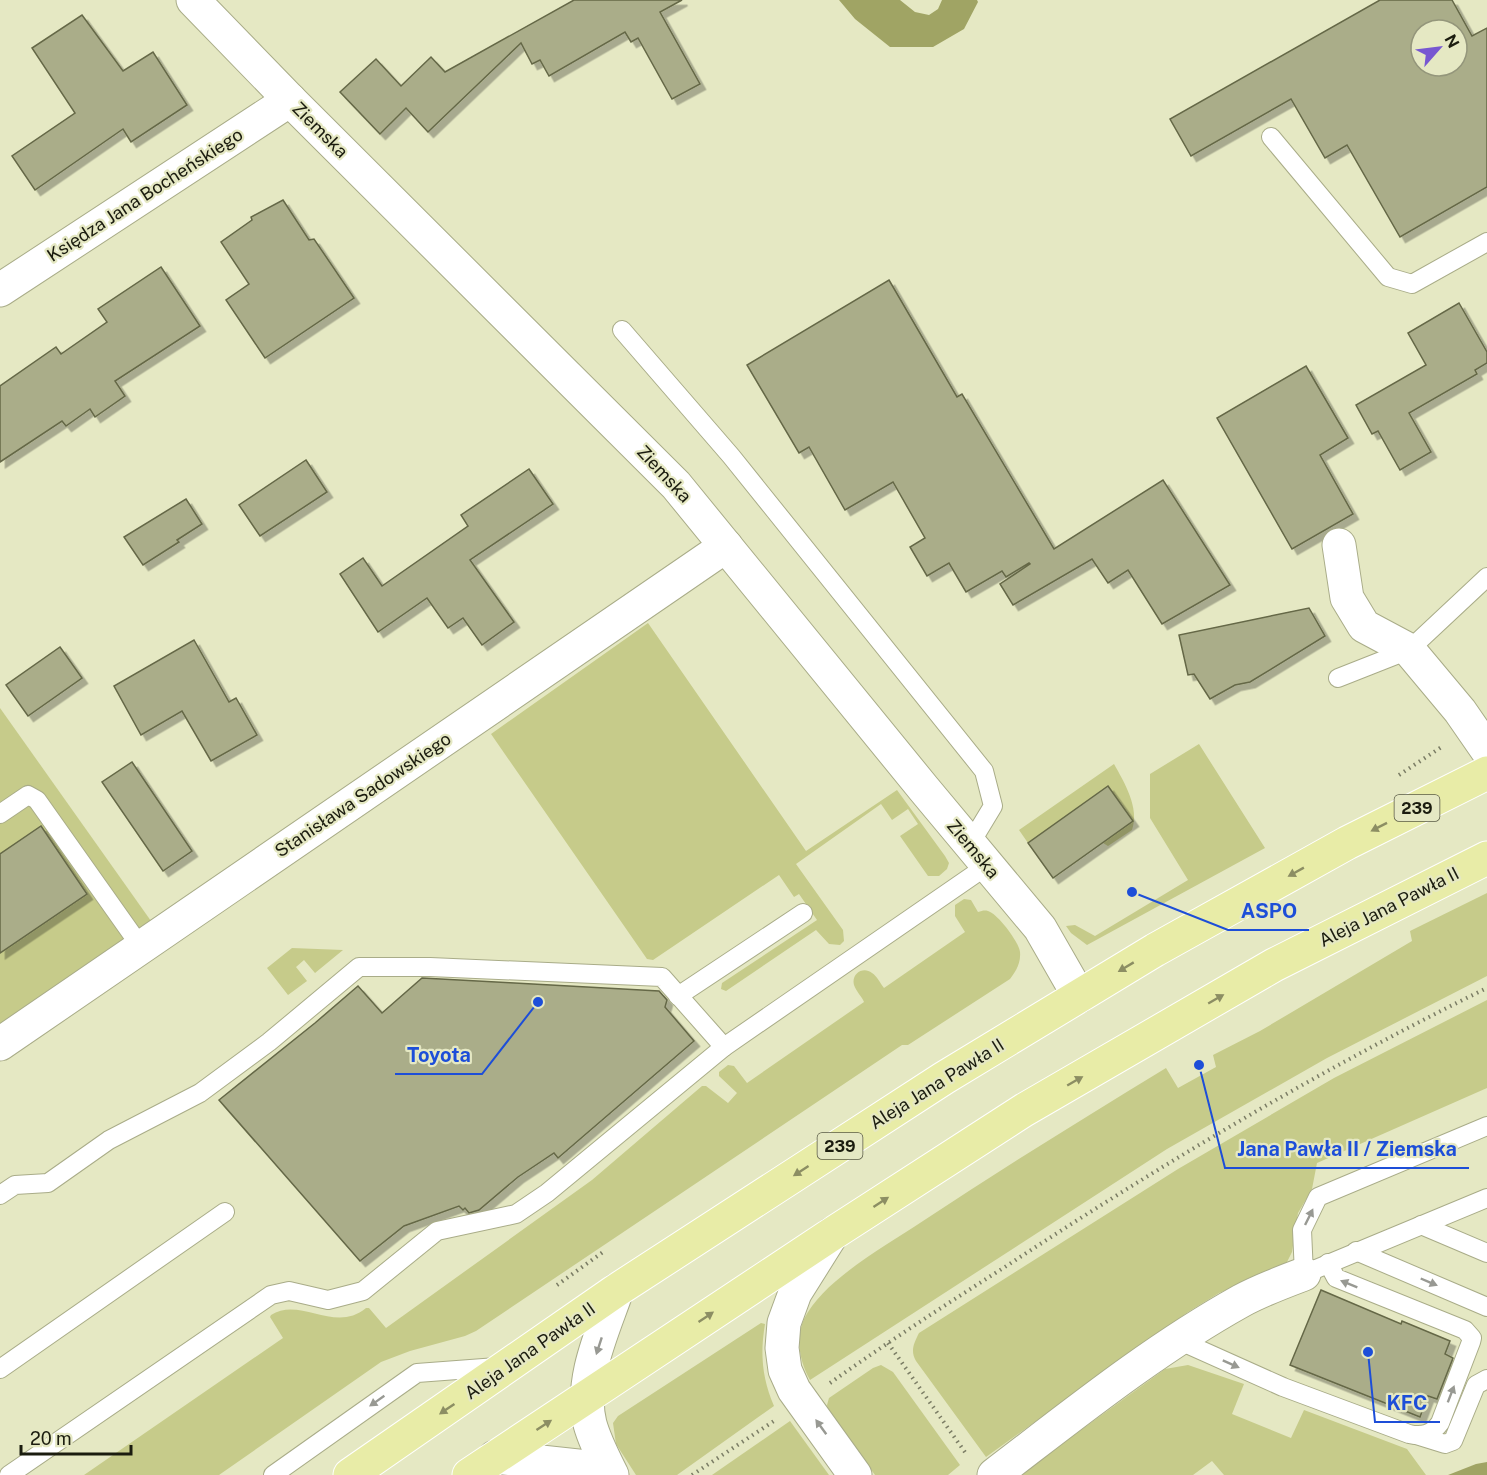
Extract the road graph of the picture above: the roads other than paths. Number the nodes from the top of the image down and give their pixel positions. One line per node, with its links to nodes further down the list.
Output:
1 (193, 0): 2 (street, Ziemska)
2 (290, 100): 5 (street, Księdza Jana Bocheńskiego); 8 (street, Ziemska)
3 (1271, 137): 4 (lane)
4 (1487, 242)
5 (0, 290)
6 (622, 330): 15 (lane)
7 (1339, 545): 10 (street)
8 (726, 546): 15 (street, Ziemska); 18 (street, Stanisława Sadowskiego)
9 (1487, 577): 10 (lane)
10 (1409, 650): 11 (lane); 12 (street)
11 (1338, 678)
12 (1487, 750)
13 (1487, 773): 20 (main road, Aleja Jana Pawła II / 239, one-way to 20)
14 (0, 813): 18 (lane)
15 (979, 855): 20 (street, Ziemska); 22 (lane)
16 (1487, 858): 28 (main road, Aleja Jana Pawła II, one-way to 16)
17 (803, 913): 19 (lane)
18 (141, 947): 21 (street, Stanisława Sadowskiego)
19 (678, 996): 22 (lane); 24 (lane)
20 (1079, 996): 32 (main road, Aleja Jana Pawła II / 239, one-way to 32)
21 (0, 1044)
22 (724, 1047): 41 (lane)
23 (1487, 1126): 31 (lane, one-way to 23)
24 (0, 1195)
25 (1487, 1198): 27 (lane)
26 (225, 1212): 36 (lane)
27 (1421, 1225): 29 (lane); 30 (lane)
28 (832, 1234): 38 (main road, Aleja Jana Pawła II, one-way to 28); 46 (street, one-way to 28)
29 (1356, 1251): 31 (lane); 33 (lane, one-way to 33)
30 (1487, 1253)
31 (1316, 1268): 34 (street); 39 (lane, one-way to 31)
32 (617, 1290): 35 (main road, Aleja Jana Pawła II / 239); 38 (street, one-way to 38)
33 (1487, 1307)
34 (1178, 1340): 39 (lane, one-way to 39); 47 (street)
35 (510, 1365): 42 (lane, one-way to 42); 43 (main road, Aleja Jana Pawła II / 239, one-way to 43)
36 (0, 1369)
37 (1487, 1378): 39 (lane)
38 (588, 1396): 40 (main road, Aleja Jana Pawła II, one-way to 38); 45 (street)
39 (1416, 1435)
40 (482, 1466): 44 (street)
41 (9, 1475)
42 (273, 1475)
43 (350, 1475)
44 (606, 1475)
45 (612, 1475)
46 (855, 1475)
47 (994, 1475)

